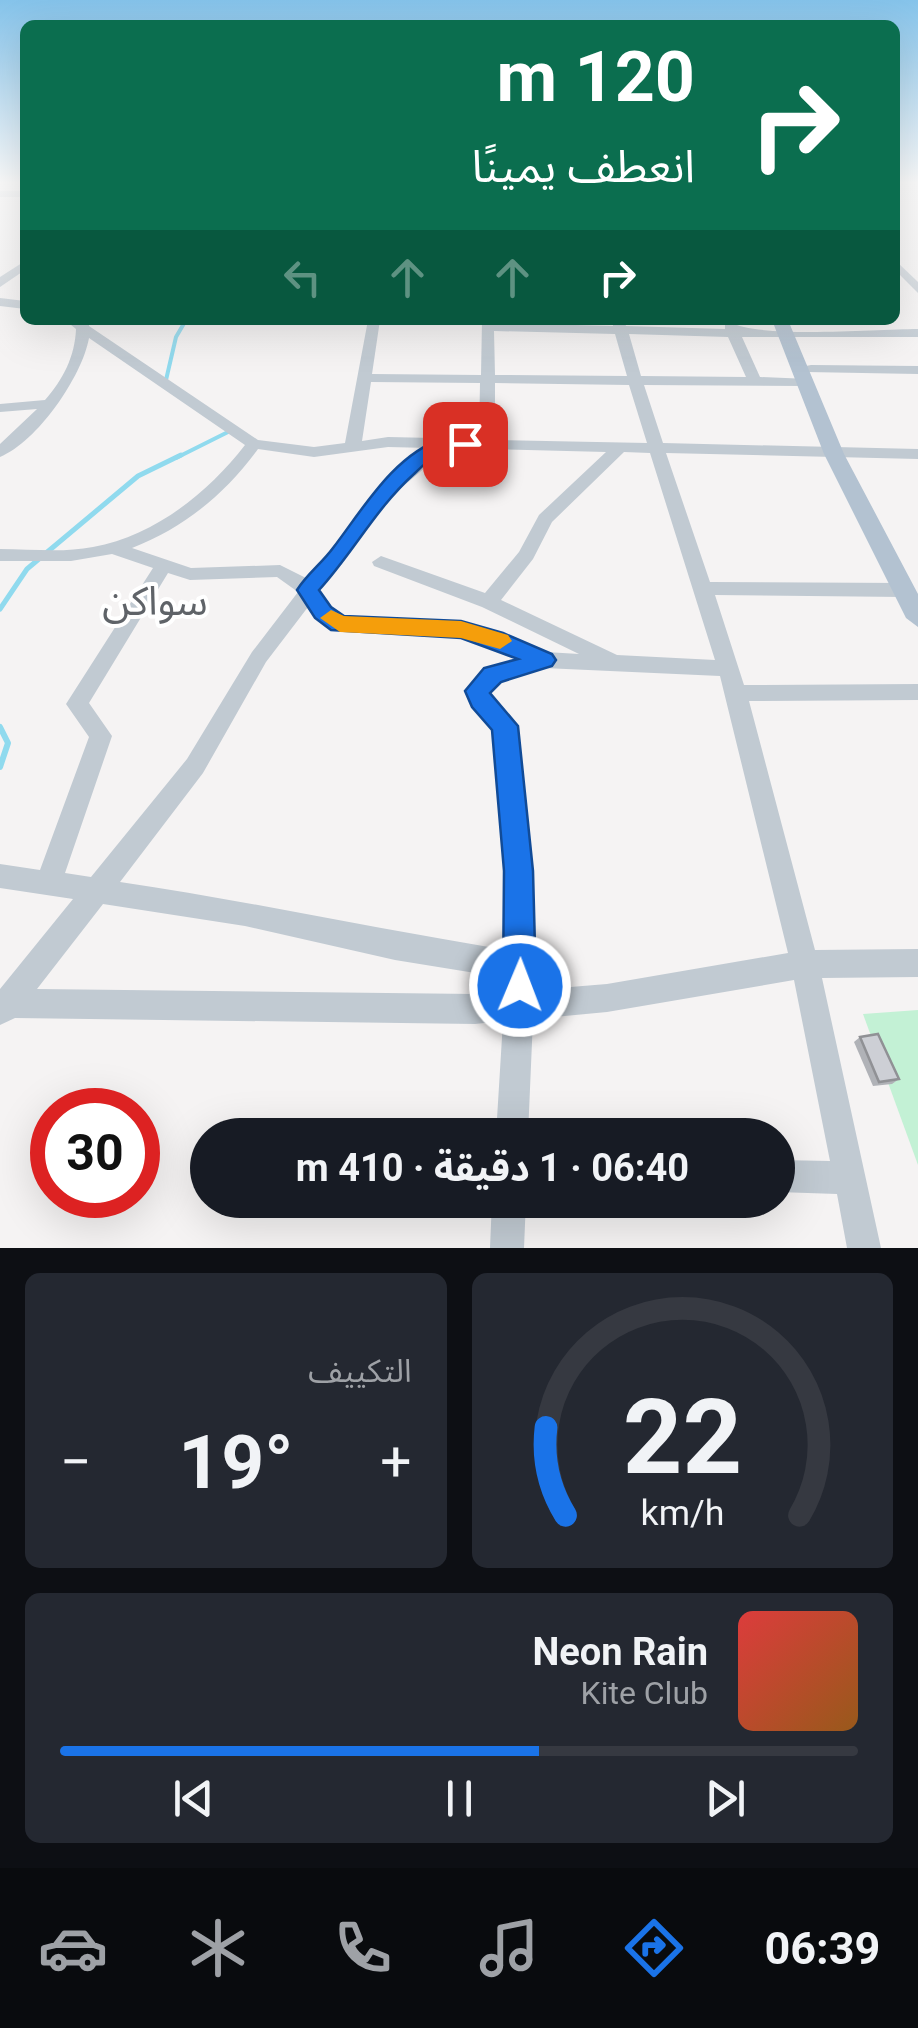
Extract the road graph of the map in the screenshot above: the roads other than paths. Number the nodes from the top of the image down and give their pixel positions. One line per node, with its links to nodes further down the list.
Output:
1 (20, 268): 3 (street)
2 (901, 275): 4 (street)
3 (0, 283)
4 (918, 290)
5 (79, 325): 19 (street)
6 (83, 325): 22 (street)
7 (370, 325): 15 (street)
8 (488, 325): 17 (street)
9 (619, 325): 10 (street); 18 (street)
10 (730, 327): 11 (street); 16 (street)
11 (788, 327): 12 (street); 14 (main road)
12 (918, 334)
13 (918, 370): 14 (street)
14 (807, 376): 16 (street); 28 (main road)
15 (364, 378): 17 (street); 24 (street)
16 (755, 381): 18 (street)
17 (487, 382): 18 (street); 23 (street)
18 (634, 382): 26 (street)
19 (50, 404): 20 (street); 27 (street)
20 (0, 408)
21 (444, 443): 23 (street); 24 (street); 36 (street)
22 (254, 444): 24 (street); 30 (street)
23 (487, 444): 25 (street)
24 (353, 445)
25 (620, 448): 26 (street); 37 (street)
26 (654, 448): 28 (street); 34 (street)
27 (0, 452)
28 (841, 454): 29 (street); 35 (main road)
29 (918, 454)
30 (112, 548): 31 (street); 33 (street)
31 (0, 555)
32 (381, 562): 37 (street)
33 (164, 567): 36 (street); 45 (street)
34 (700, 588): 35 (street); 41 (street)
35 (910, 588): 38 (main road)
36 (308, 590): 39 (street); 46 (street)
37 (489, 602): 40 (street)
38 (918, 618)
39 (544, 660): 40 (street); 49 (street)
40 (616, 662): 41 (street)
41 (727, 668): 43 (street)
42 (918, 692): 43 (street)
43 (735, 693): 48 (street)
44 (0, 876): 45 (street)
45 (49, 882): 46 (street)
46 (97, 893): 49 (street); 50 (street)
47 (918, 962): 48 (street)
48 (806, 964): 51 (street); 54 (street)
49 (521, 966): 51 (street)
50 (2, 1006): 51 (street)
51 (518, 1007): 52 (street)
52 (513, 1118)
53 (795, 1176): 54 (street)
54 (851, 1178): 57 (street)
55 (508, 1218): 56 (street)
56 (507, 1248)
57 (864, 1248)

